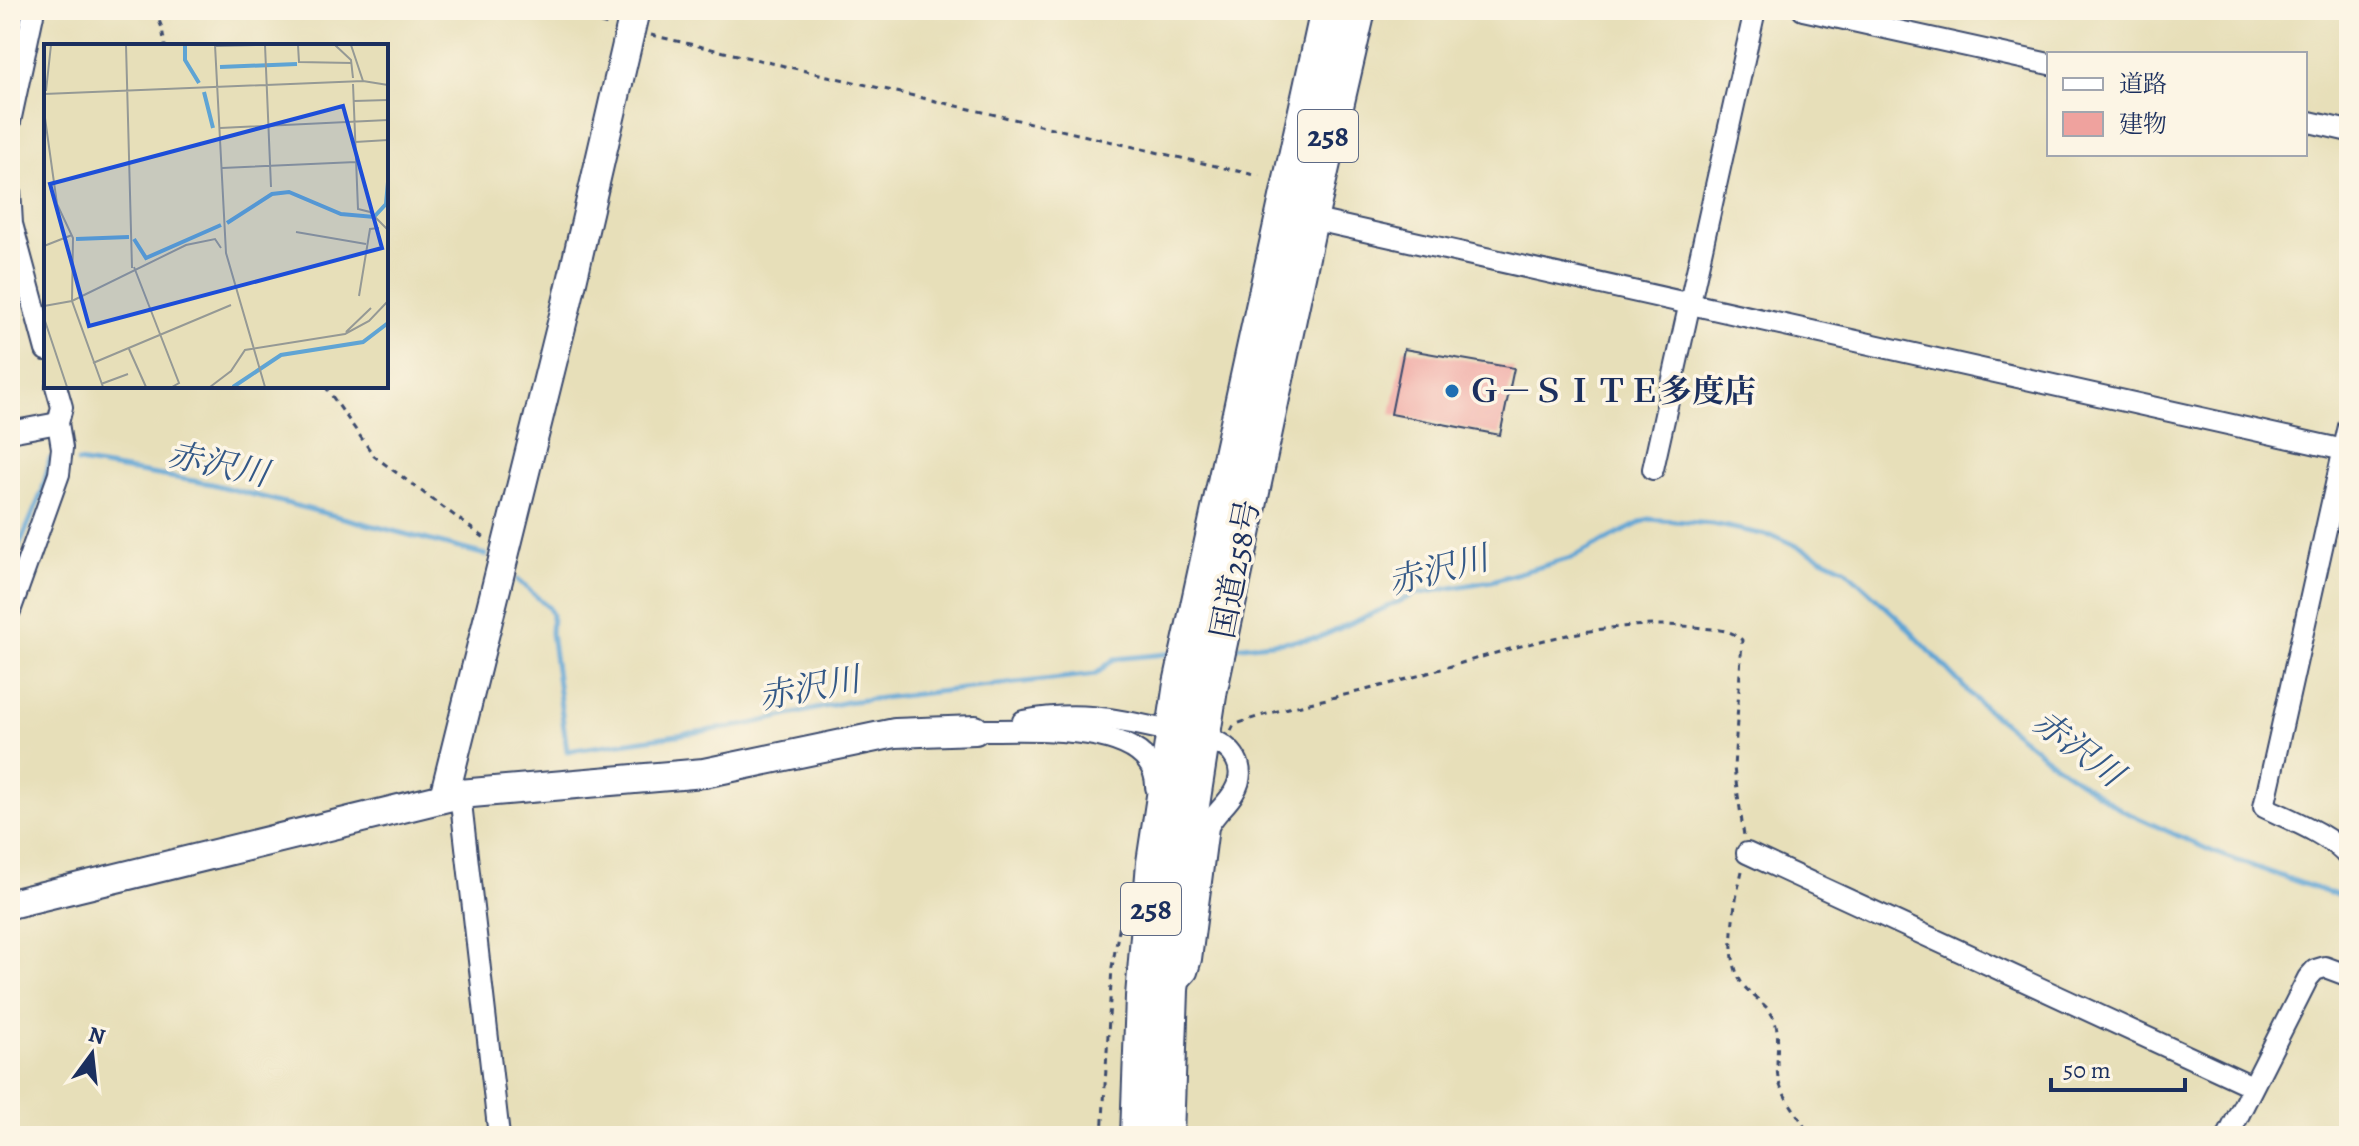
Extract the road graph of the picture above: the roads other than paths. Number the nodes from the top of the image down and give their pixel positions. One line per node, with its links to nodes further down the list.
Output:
1 (34, 10): 9 (street)
2 (1329, 10): 12 (highway, 国道258号 / 258)
3 (1357, 10): 12 (highway, 国道258号 / 258)
4 (1755, 10): 13 (street)
5 (1803, 10): 7 (street)
6 (632, 20): 26 (street)
7 (2047, 64)
8 (2307, 121): 10 (street)
9 (10, 122)
10 (2349, 131)
11 (10, 189): 14 (street)
12 (1297, 216): 13 (street); 22 (highway, 国道258号 / 258)
13 (1689, 305): 19 (street); 20 (street)
14 (44, 343)
15 (57, 388): 16 (street)
16 (58, 423): 18 (street); 21 (street)
17 (2349, 426): 19 (street)
18 (10, 432)
19 (2344, 450): 28 (street)
20 (1653, 469)
21 (10, 611)
22 (1196, 687): 29 (highway, 国道258号 / 258); 32 (highway, 国道258号 / 258)
23 (975, 730): 24 (street); 26 (street); 29 (street)
24 (1165, 730)
25 (1217, 741): 32 (street)
26 (452, 795): 30 (street); 34 (street)
27 (1747, 853): 33 (street)
28 (2349, 858)
29 (1155, 863): 35 (highway, 国道258号 / 258)
30 (10, 904)
31 (2349, 976): 33 (street)
32 (1170, 990): 36 (highway, 国道258号 / 258)
33 (2252, 1086): 37 (street)
34 (499, 1136)
35 (1139, 1136)
36 (1165, 1136)
37 (2228, 1136)

